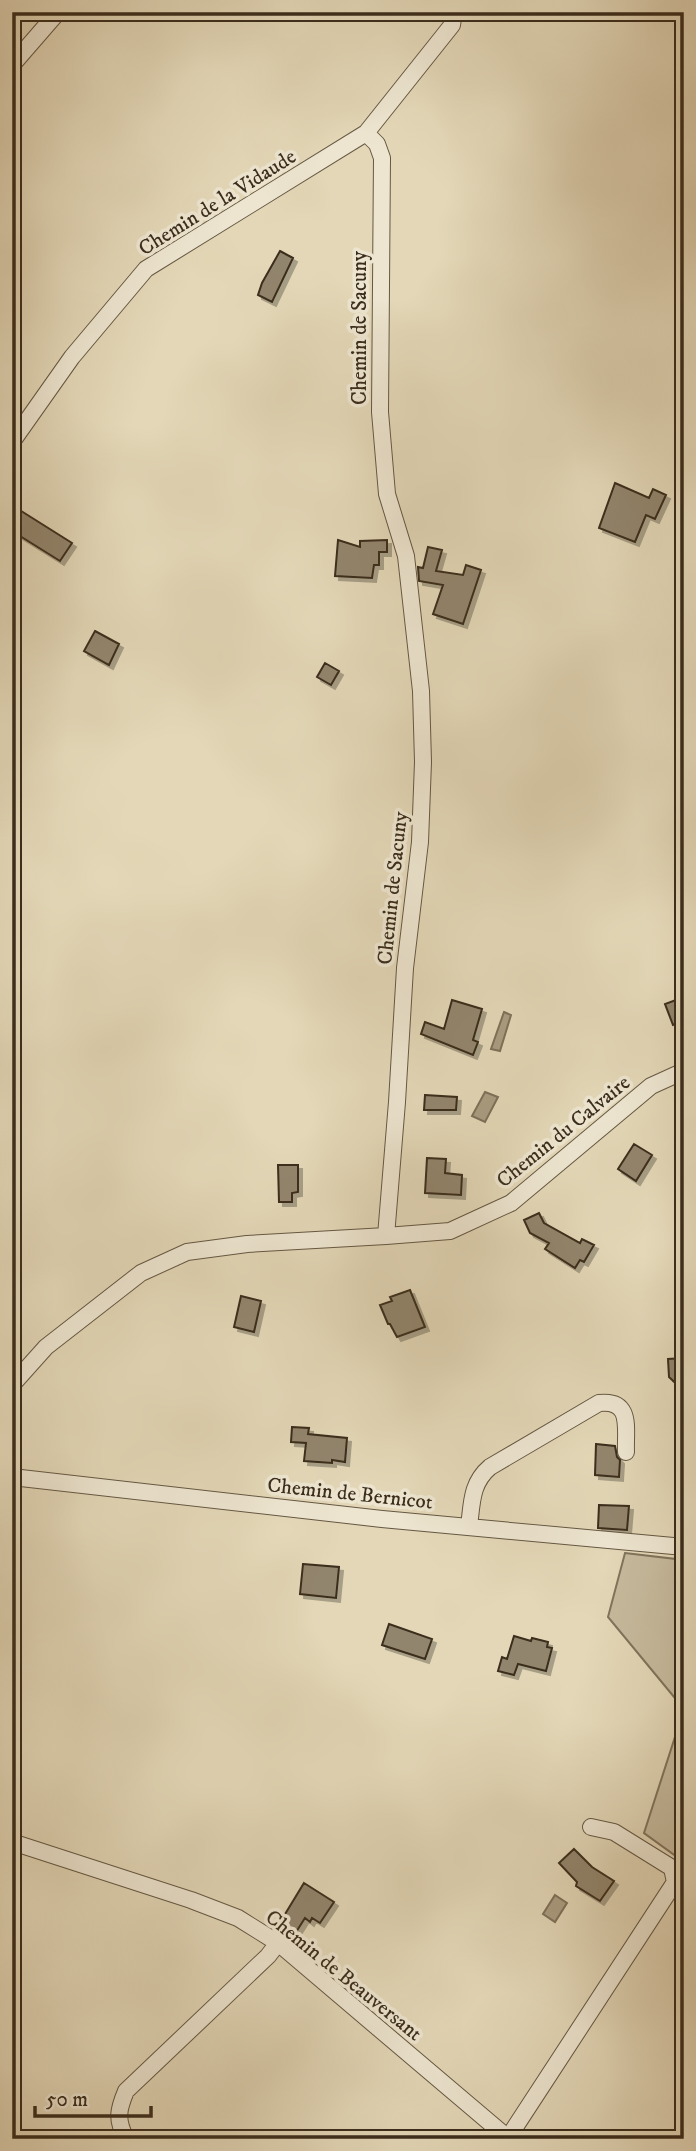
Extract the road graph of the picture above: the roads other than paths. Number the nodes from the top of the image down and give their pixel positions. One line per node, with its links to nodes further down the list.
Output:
1 (58, 12): 3 (street)
2 (454, 12): 4 (street, Chemin de la Vidaude)
3 (12, 65)
4 (366, 133): 5 (street, Chemin de la Vidaude); 7 (street, Chemin de Sacuny)
5 (12, 442)
6 (684, 1071): 7 (street, Chemin du Calvaire)
7 (386, 1236): 8 (street)
8 (12, 1385)
9 (626, 1452): 11 (street)
10 (12, 1477): 11 (street, Chemin de Bernicot)
11 (468, 1527): 12 (street, Chemin de Bernicot)
12 (684, 1547)
13 (591, 1827): 17 (street)
14 (12, 1842): 15 (street, Chemin de Beauversant)
15 (278, 1943): 16 (street); 17 (street, Chemin de Beauversant)
16 (126, 2139)
17 (508, 2139)

